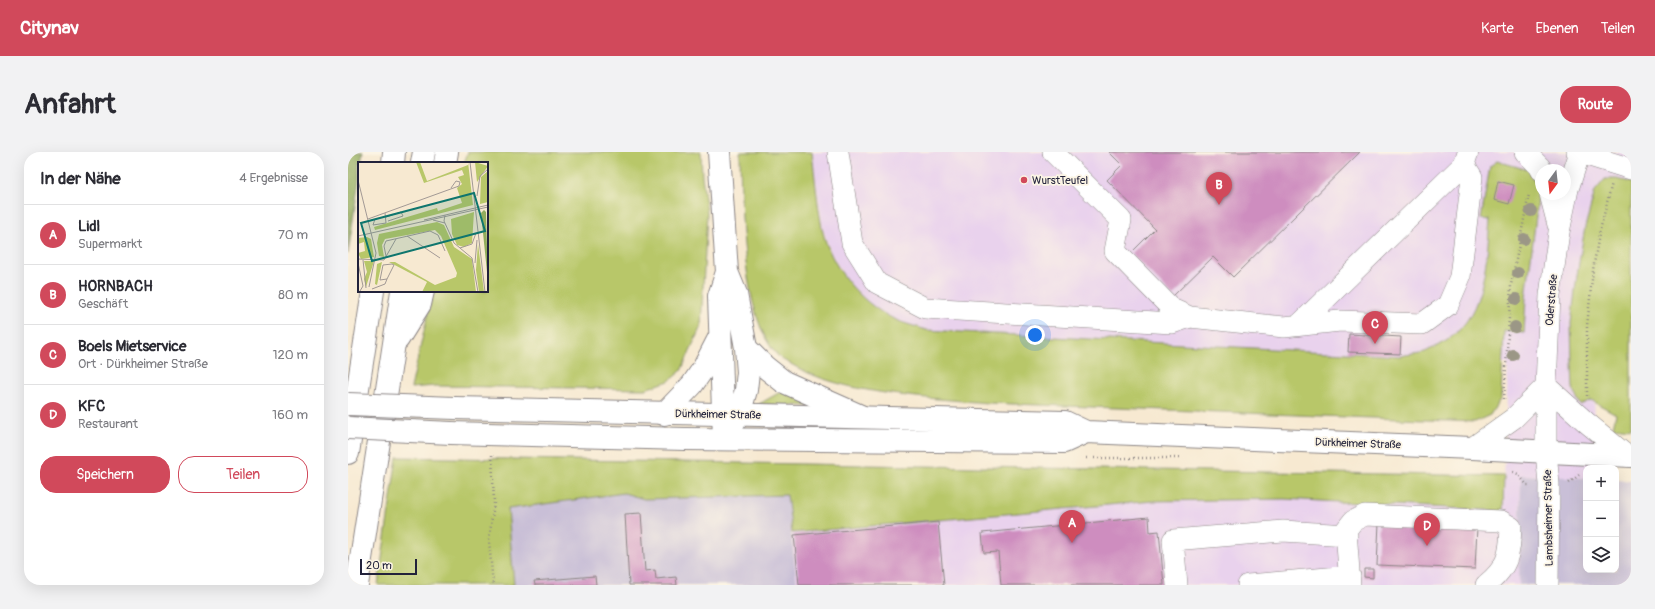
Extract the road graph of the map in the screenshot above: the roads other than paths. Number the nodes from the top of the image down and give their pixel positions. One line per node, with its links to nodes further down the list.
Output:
1 (394, 152): 9 (main road)
2 (424, 152): 10 (main road)
3 (719, 152): 15 (main road)
4 (838, 152): 19 (street)
5 (1053, 152): 19 (street)
6 (1525, 152): 11 (street)
7 (1579, 152): 12 (street); 14 (street, Oderstraße)
8 (1466, 158): 20 (street); 20 (street)
9 (392, 162)
10 (422, 162)
11 (1537, 164)
12 (1624, 168)
13 (1551, 200): 14 (street)
14 (1559, 232): 24 (street, Oderstraße)
15 (726, 272): 21 (main road); 23 (main road)
16 (373, 292): 34 (main road)
17 (402, 292): 22 (main road)
18 (423, 292): 22 (main road)
19 (1190, 317): 20 (street)
20 (1300, 324)
21 (719, 337): 26 (main road); 27 (main road)
22 (393, 347): 38 (main road)
23 (746, 348): 27 (main road); 28 (main road)
24 (1546, 386): 32 (street); 33 (street, Oderstraße); 35 (street)
25 (348, 404): 26 (main road, Dürkheimer Straße, bridge)
26 (664, 414): 27 (main road, Dürkheimer Straße)
27 (731, 414): 28 (main road, Dürkheimer Straße); 31 (main road)
28 (863, 417): 30 (main road, Dürkheimer Straße)
29 (348, 428): 31 (main road, Dürkheimer Straße, bridge)
30 (1086, 432): 31 (main road, Dürkheimer Straße); 32 (main road, Dürkheimer Straße)
31 (724, 439)
32 (1472, 448): 33 (main road, Dürkheimer Straße)
33 (1546, 452): 35 (main road, Dürkheimer Straße); 42 (street, Lambsheimer Straße)
34 (348, 453)
35 (1629, 456)
36 (1346, 532): 37 (street); 39 (street); 41 (street)
37 (1350, 580): 40 (street)
38 (357, 585)
39 (1177, 585)
40 (1248, 585)
41 (1486, 585)
42 (1548, 585)

